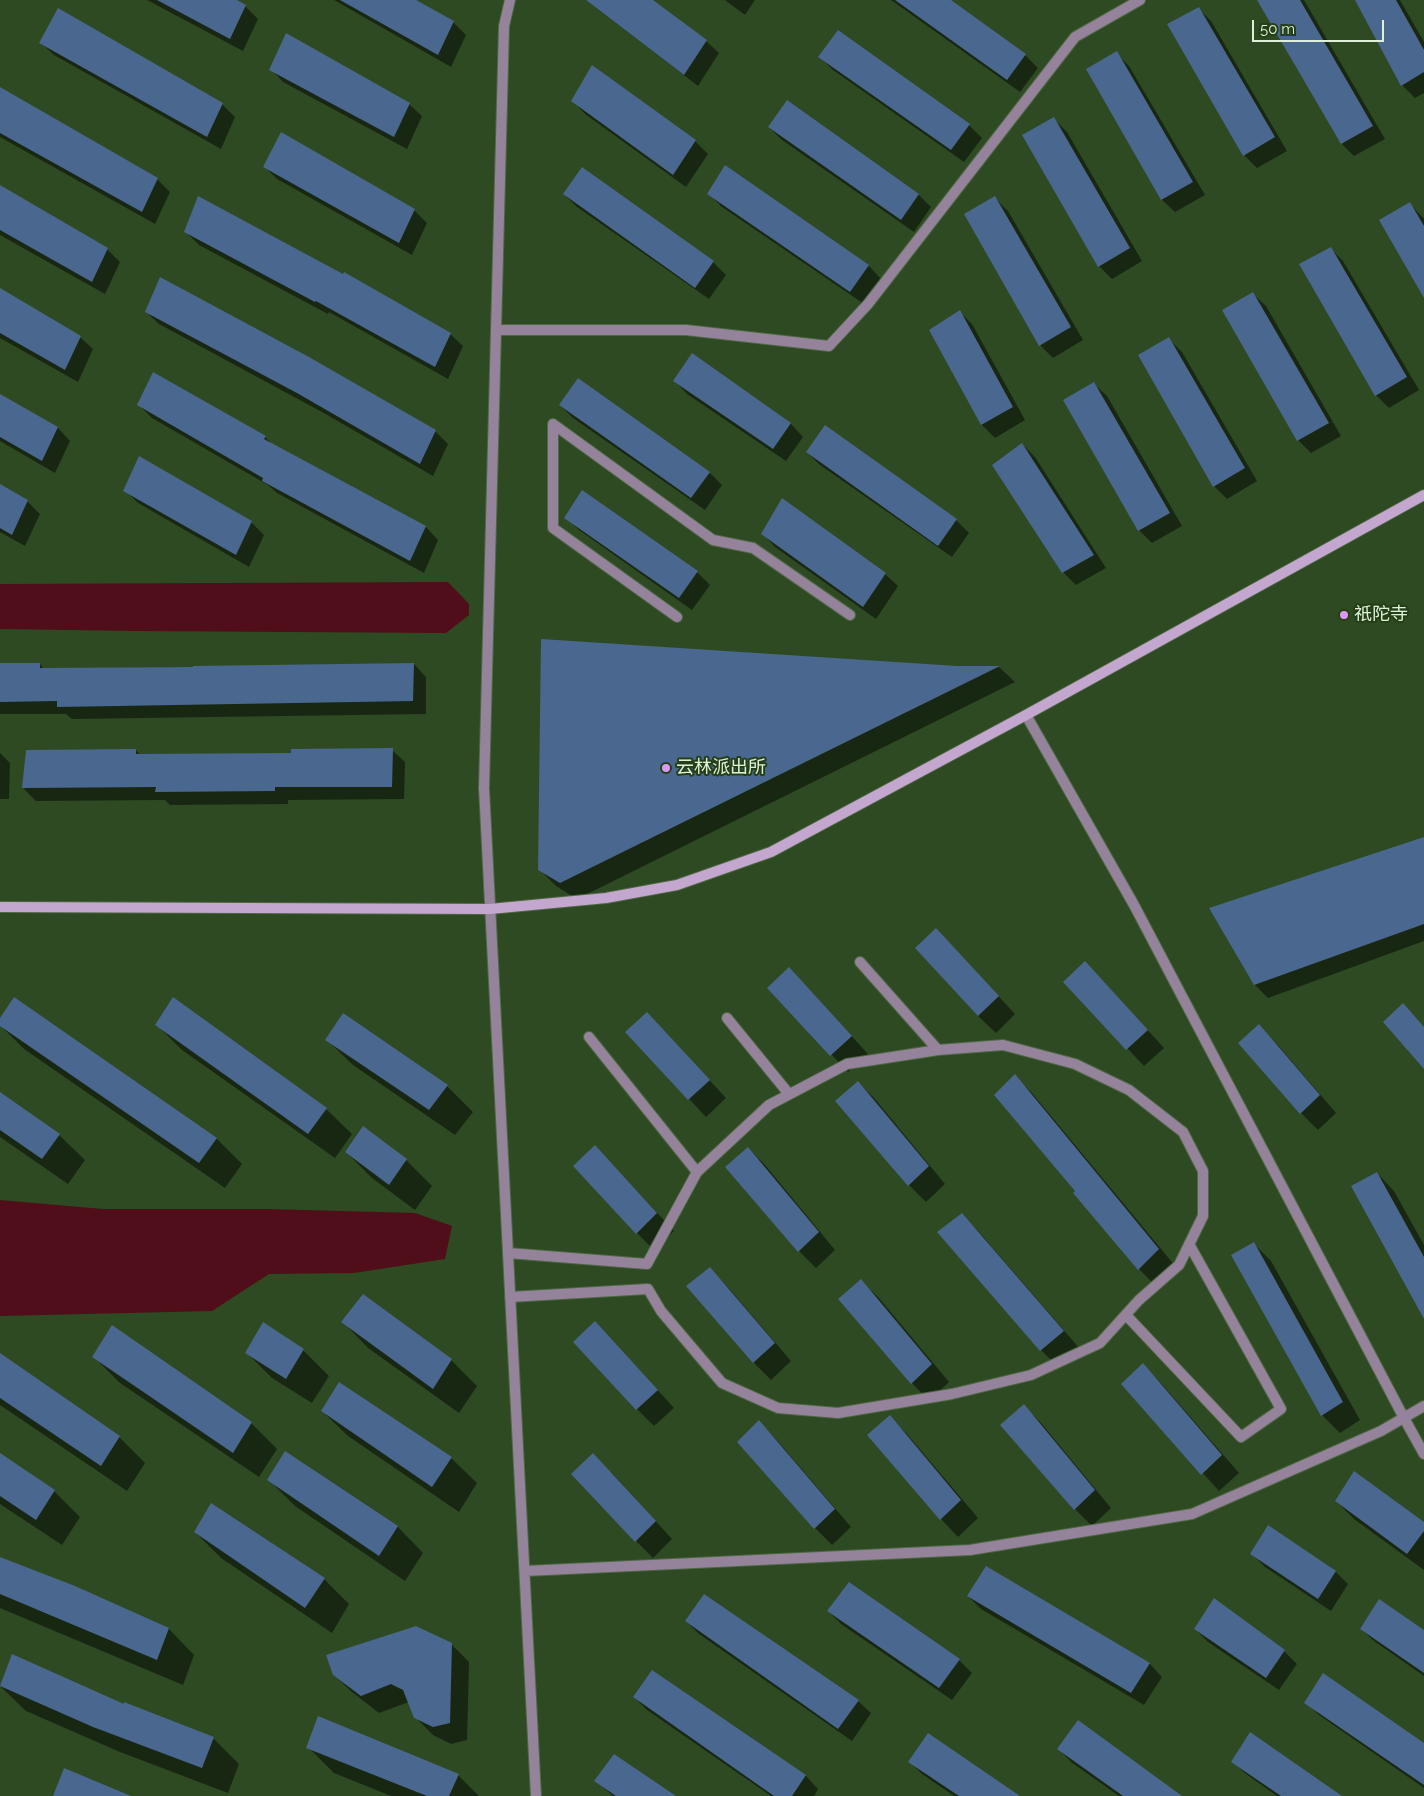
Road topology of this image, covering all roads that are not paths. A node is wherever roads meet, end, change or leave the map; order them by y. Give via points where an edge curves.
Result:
1 (510, 0) edge
2 (1140, 0) edge
3 (496, 330) junction
4 (1424, 494) edge
5 (850, 615) dead end
6 (677, 617) dead end
7 (1026, 715) junction
8 (0, 907) edge
9 (490, 909) junction
10 (860, 962) dead end
11 (727, 1018) dead end
12 (590, 1037) dead end
13 (938, 1050) junction
14 (789, 1094) junction
15 (697, 1172) junction
16 (1189, 1244) junction
17 (508, 1253) junction
18 (510, 1297) junction
19 (1126, 1315) junction
20 (1424, 1406) edge
21 (1404, 1418) junction
22 (1424, 1454) edge
23 (525, 1571) junction
24 (536, 1796) edge

1 - 3 street via 504,26
2 - 3 street via 1075,36 868,304 828,346 686,330
3 - 9 street via 484,788
4 - 7 street
5 - 6 street via 753,548 713,540 553,424 553,528
7 - 9 street via 761,855 668,886 606,898
7 - 21 street via 1134,905
8 - 9 street
9 - 17 street
10 - 13 street
11 - 14 street
12 - 15 street
13 - 14 street via 847,1064
13 - 16 street via 1003,1045 1075,1064 1129,1090 1183,1132 1203,1171 1203,1216
14 - 15 street via 770,1105
15 - 17 street via 647,1264
16 - 19 street via 1179,1265
16 - 19 street via 1281,1409 1241,1436
17 - 18 street
18 - 19 street via 648,1289 661,1311 722,1383 778,1408 838,1413 952,1394 1031,1375 1100,1343
18 - 23 street
20 - 21 street
21 - 22 street
21 - 23 street via 1192,1514 970,1550
23 - 24 street

